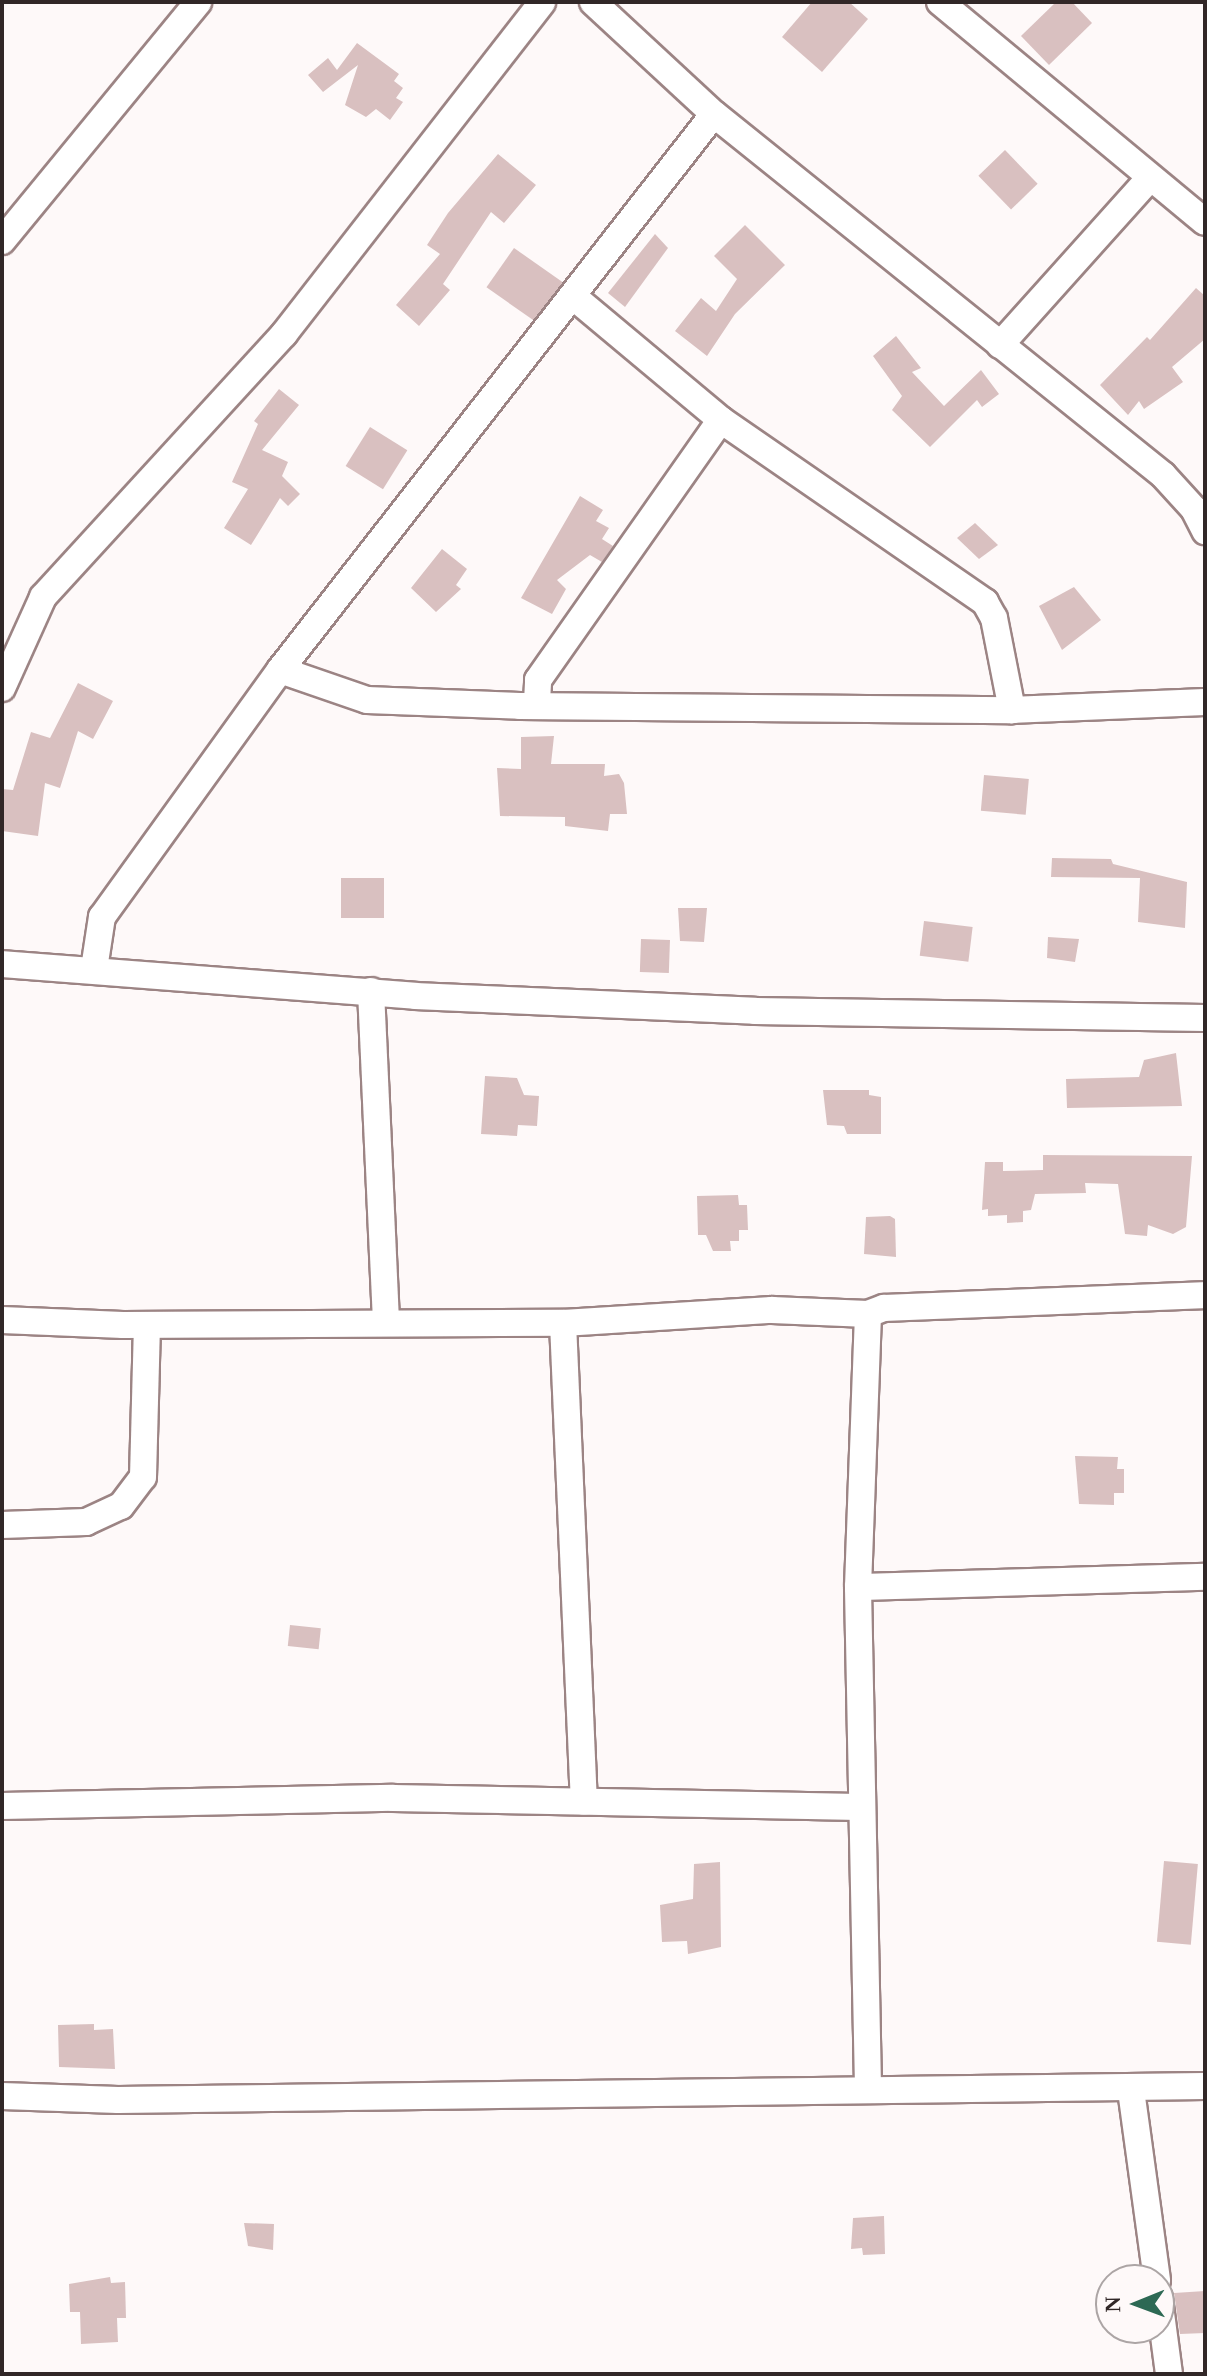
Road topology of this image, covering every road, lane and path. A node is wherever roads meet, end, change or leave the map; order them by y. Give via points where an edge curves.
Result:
1 (198, 2) edge
2 (542, 2) edge
3 (593, 2) edge
4 (940, 2) edge
5 (714, 114) junction
6 (1149, 179) junction
7 (1205, 222) edge
8 (2, 241) edge
9 (574, 297) junction
10 (1000, 345) junction
11 (721, 420) junction
12 (1205, 531) edge
13 (280, 670) junction
14 (2, 688) edge
15 (537, 702) junction
16 (1205, 702) edge
17 (1012, 710) junction
18 (2, 964) edge
19 (94, 969) junction
20 (371, 991) junction
21 (1205, 1018) edge
22 (1205, 1295) edge
23 (868, 1314) junction
24 (2, 1320) edge
25 (386, 1320) junction
26 (563, 1323) junction
27 (147, 1325) junction
28 (2, 1525) edge
29 (1205, 1577) edge
30 (858, 1587) junction
31 (584, 1802) junction
32 (2, 1806) edge
33 (859, 1807) junction
34 (1205, 2086) edge
35 (868, 2087) junction
36 (1131, 2090) junction
37 (2, 2096) edge
38 (1155, 2264) edge
39 (1165, 2344) edge
40 (1169, 2374) edge

1 - 8 street
2 - 14 street via 284,334 43,597
3 - 5 street
4 - 6 street
5 - 9 street
5 - 10 street
6 - 7 street
6 - 10 street
9 - 11 street
9 - 13 street
10 - 12 street via 1163,475 1194,509
11 - 15 street via 538,680
11 - 17 street via 985,602 994,618
13 - 15 street via 367,700 520,706
13 - 19 street via 102,917
15 - 17 street
16 - 17 street
18 - 19 street
19 - 20 street
20 - 21 street via 755,1011
20 - 25 street
22 - 23 street via 884,1308
23 - 26 street via 772,1310
23 - 30 street
24 - 27 street
25 - 26 street
25 - 27 street
26 - 31 street
27 - 28 street via 143,1477 121,1506 86,1522
29 - 30 street
30 - 33 street
31 - 32 street via 393,1798
31 - 33 street
33 - 35 street
34 - 36 street
35 - 36 street
35 - 37 street via 118,2100
36 - 38 street
39 - 40 street

